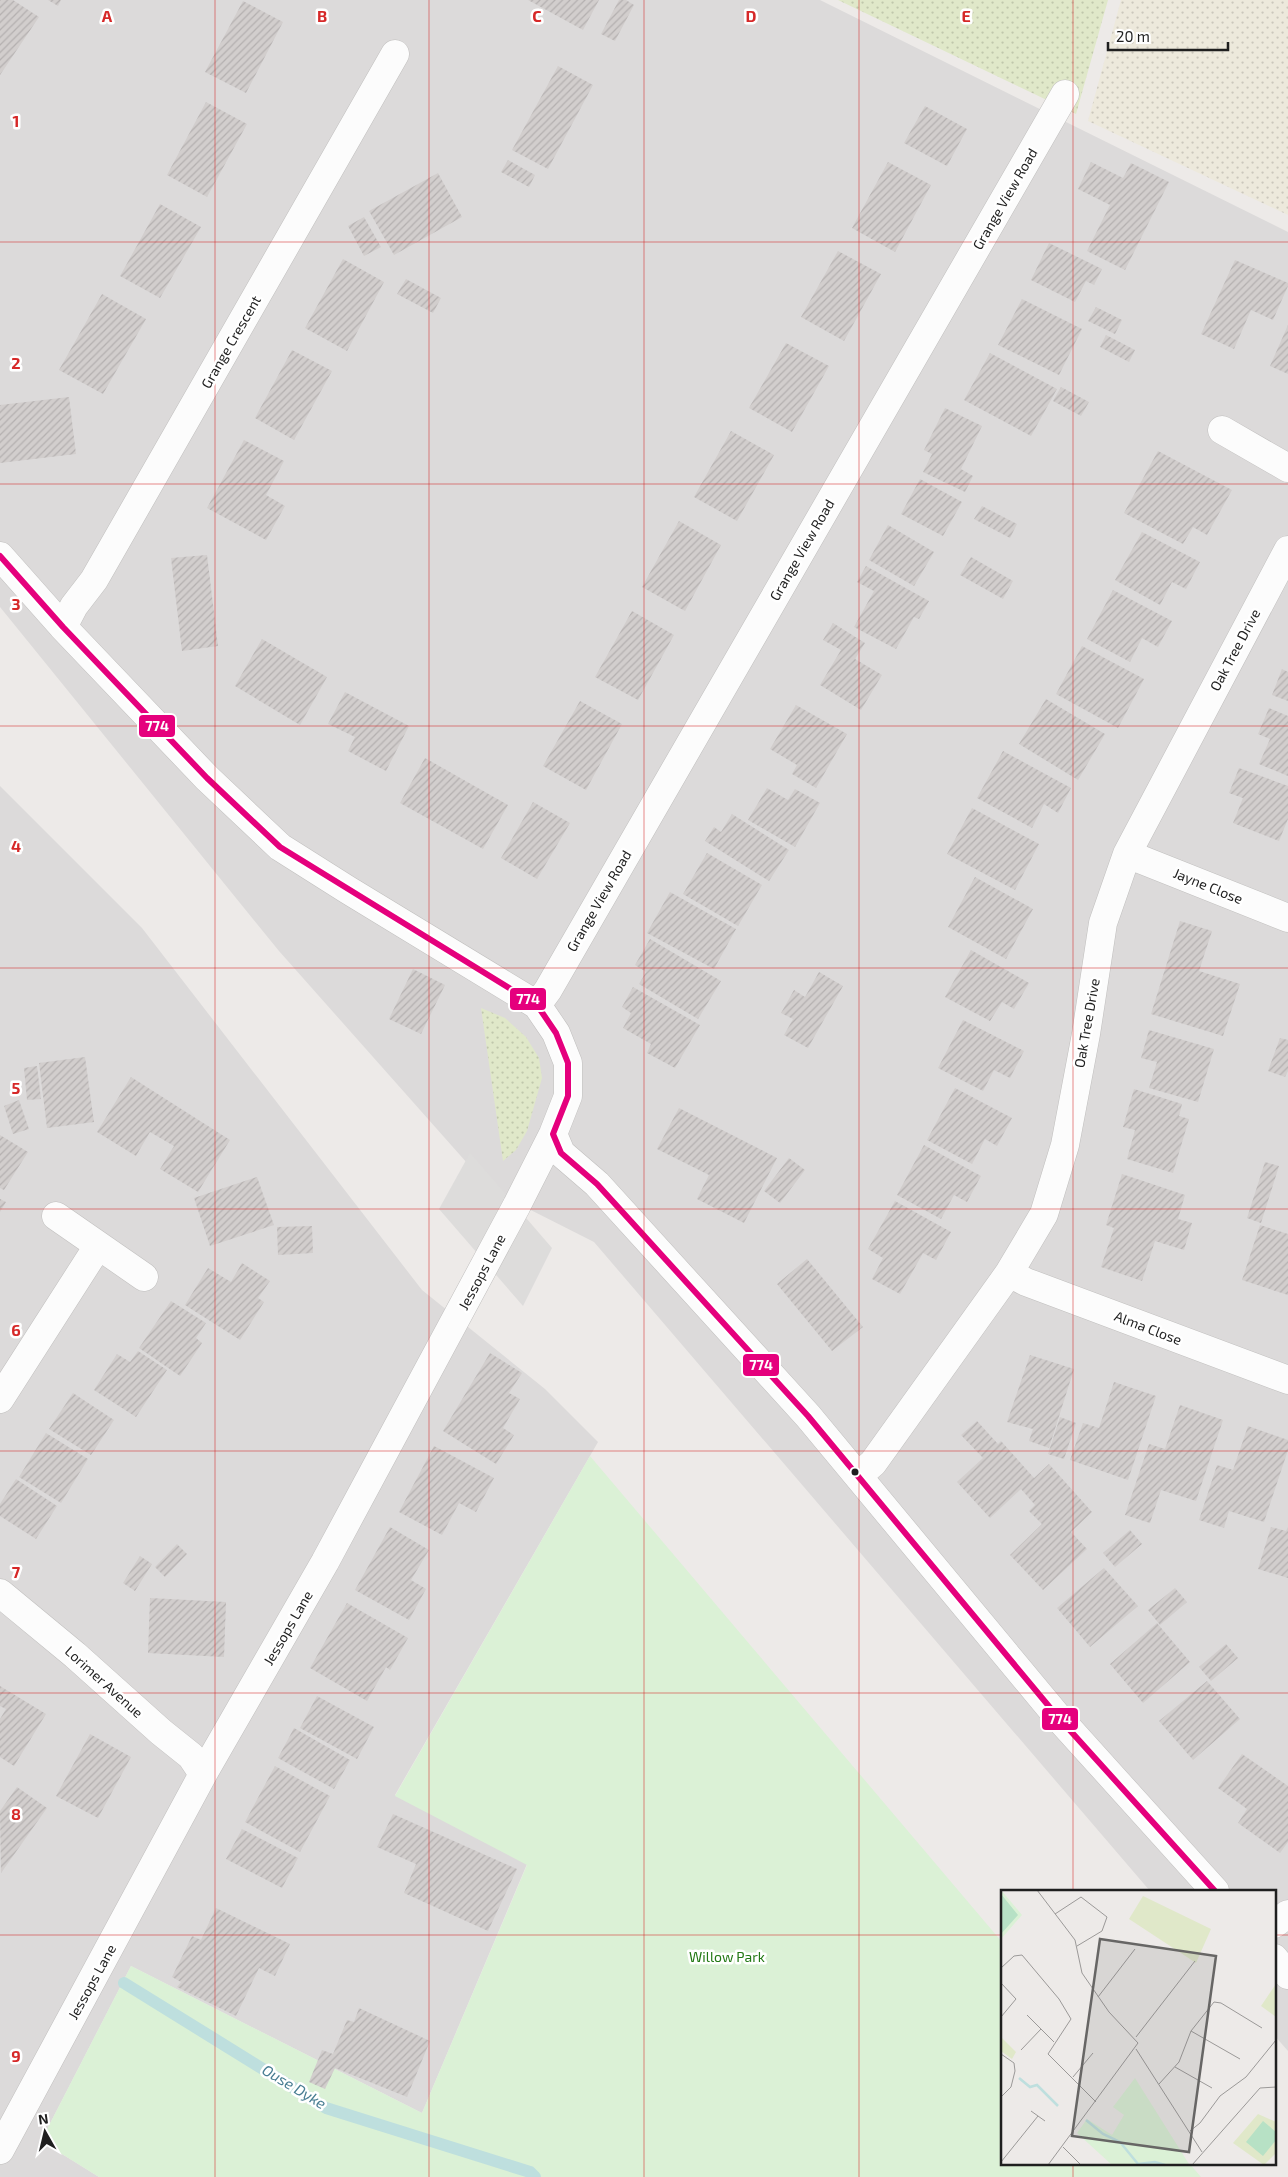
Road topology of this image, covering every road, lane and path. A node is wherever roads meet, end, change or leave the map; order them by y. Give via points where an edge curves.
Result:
1 (395, 54) dead end
2 (1065, 94) dead end
3 (1222, 430) dead end
4 (1288, 468) edge
5 (1288, 550) edge
6 (0, 556) edge
7 (62, 627) junction
8 (1127, 854) junction
9 (1288, 918) edge
10 (536, 1004) junction
11 (553, 1134) junction
12 (56, 1216) dead end
13 (98, 1246) junction
14 (1009, 1273) junction
15 (144, 1277) dead end
16 (1288, 1380) edge
17 (0, 1399) edge
18 (859, 1475) junction
19 (0, 1593) edge
20 (203, 1774) junction
21 (1213, 1890) edge
22 (1288, 1914) edge
23 (1276, 1923) edge
24 (1276, 1960) edge
25 (1288, 1975) edge
26 (0, 2150) edge

1 - 7 street, Grange Crescent via 94,580
2 - 10 street, Grange View Road via 548,990
3 - 4 street
5 - 8 street, Oak Tree Drive
6 - 7 street, Jessops Lane
7 - 10 street, Jessops Lane via 207,778 280,847
8 - 9 street, Jayne Close
8 - 14 street, Oak Tree Drive via 1104,924 1066,1145 1044,1214
10 - 11 street, Jessops Lane via 556,1033 568,1063 568,1096
11 - 18 street via 562,1153 604,1191
11 - 20 street, Jessops Lane via 325,1562
12 - 13 street
13 - 15 street
13 - 17 street
14 - 16 street, Alma Close
14 - 18 street, Oak Tree Drive via 873,1463
18 - 21 street via 1057,1716
19 - 20 street, Lorimer Avenue via 191,1756
20 - 26 street, Jessops Lane
22 - 23 street
24 - 25 street

